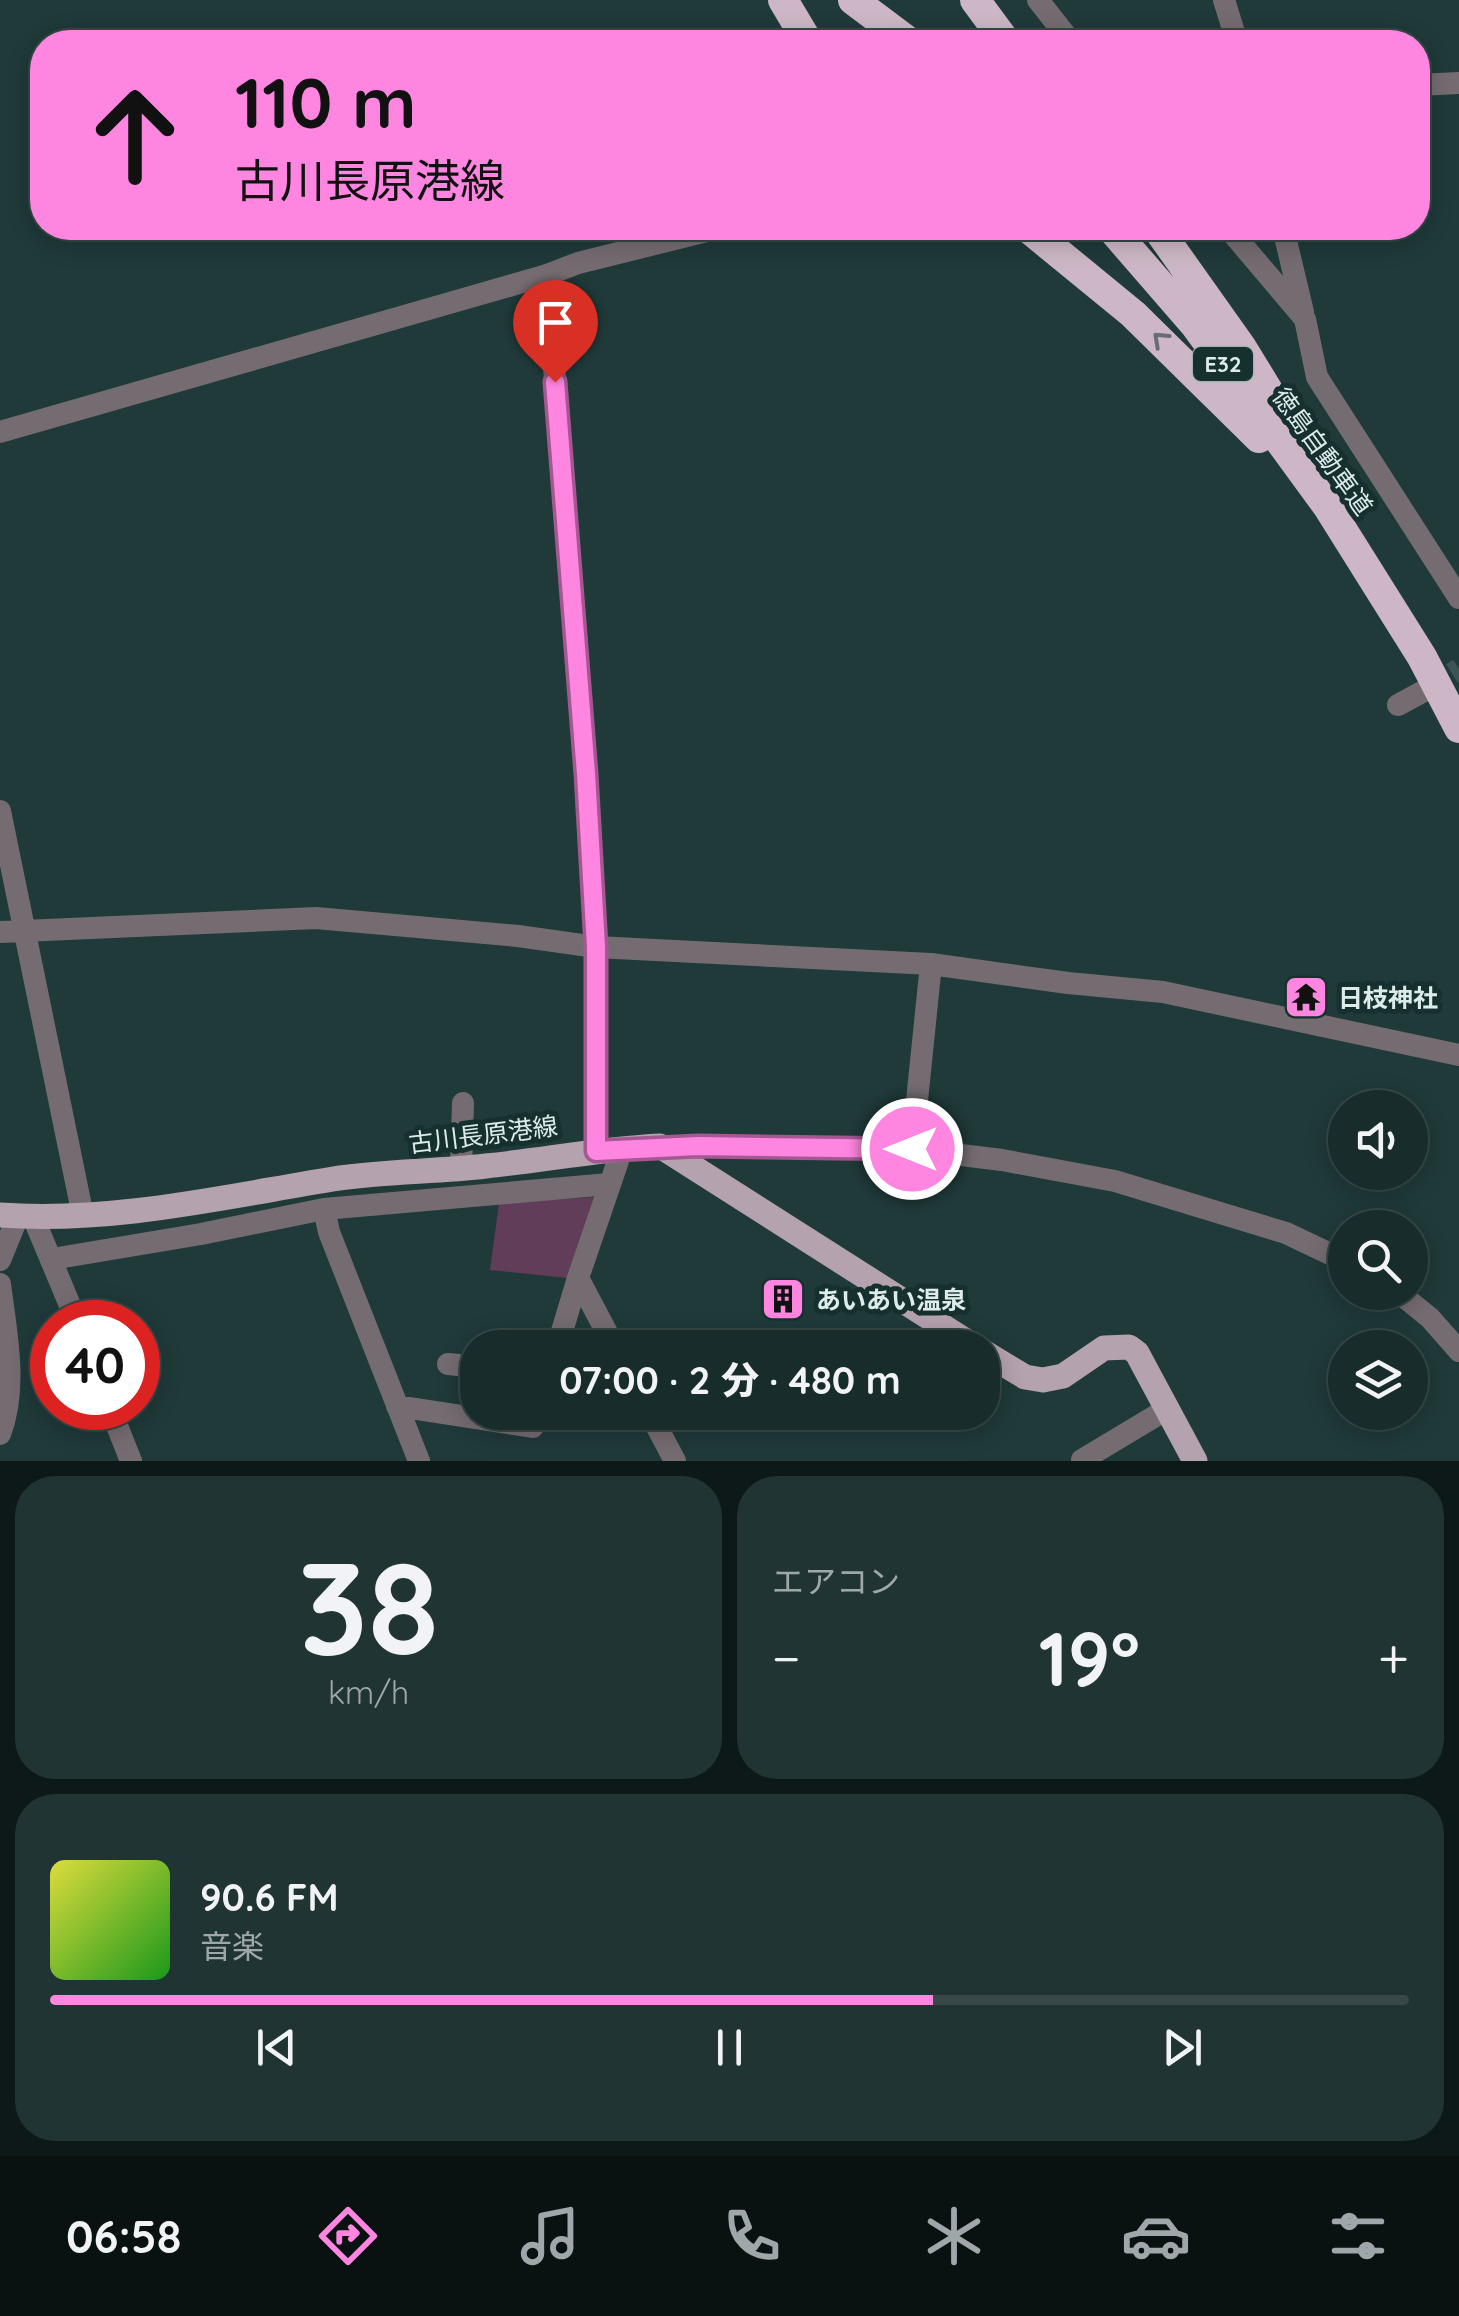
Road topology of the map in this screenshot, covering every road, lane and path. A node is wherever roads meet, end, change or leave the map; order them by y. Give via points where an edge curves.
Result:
1 (783, 0) edge
2 (853, 0) edge
3 (877, 0) edge
4 (975, 0) edge
5 (1038, 0) edge
6 (1224, 0) edge
7 (801, 30) edge
8 (893, 30) edge
9 (912, 30) edge
10 (997, 30) edge
11 (1062, 30) edge
12 (1233, 30) edge
13 (1459, 83) edge
14 (1430, 84) edge
15 (671, 240) edge
16 (1042, 240) edge
17 (1121, 240) edge
18 (1166, 240) edge
19 (1238, 240) edge
20 (1286, 240) edge
21 (547, 276) junction
22 (1305, 319) junction
23 (0, 432) edge
24 (1328, 507) junction
25 (1370, 570) junction
26 (1459, 598) edge
27 (1422, 692) tunnel mouth
28 (1398, 705) dead end
29 (1459, 728) edge
30 (0, 811) edge
31 (11, 931) edge
32 (596, 947) junction
33 (932, 964) junction
34 (1459, 1055) edge
35 (462, 1103) dead end
36 (660, 1146) junction
37 (912, 1149) junction
38 (607, 1150) junction
39 (461, 1169) junction
40 (609, 1184) junction
41 (324, 1209) junction
42 (17, 1216) edge
43 (82, 1216) junction
44 (1328, 1253) edge
45 (52, 1259) junction
46 (0, 1260) edge
47 (578, 1278) junction
48 (0, 1284) edge
49 (68, 1300) edge
50 (1420, 1310) edge
51 (562, 1330) edge
52 (605, 1330) edge
53 (950, 1330) edge
54 (1459, 1351) edge
55 (1000, 1361) edge
56 (448, 1364) dead end
57 (460, 1365) edge
58 (398, 1406) junction
59 (1167, 1410) junction
60 (460, 1416) edge
61 (119, 1430) edge
62 (659, 1430) edge
63 (0, 1434) edge
64 (1082, 1460) edge
65 (131, 1461) edge
66 (418, 1461) edge
67 (675, 1461) edge
68 (1194, 1461) edge

1 - 7 highway
2 - 8 highway
3 - 9 highway
4 - 10 highway
5 - 11 street
6 - 12 street
13 - 14 street
15 - 21 street
24 -> 16 highway via 1146,326
17 - 24 highway, 徳島自動車道 / E32 via 1195,325
18 - 25 highway via 1242,348
19 - 22 street
20 - 22 street
21 - 23 street
21 - 32 street
22 - 26 street via 1317,377
24 - 25 highway, 徳島自動車道 / E32
25 - 29 highway, 徳島自動車道 / E32
27 - 28 street
30 - 31 street
31 - 32 street via 316,918
31 - 43 street via 52,1060
32 - 33 street
32 - 38 street
33 - 34 street via 1163,992
33 - 37 street
35 - 39 street
36 - 37 street
36 - 38 main road, 古川長原港線
36 - 53 main road
37 - 44 street via 1115,1181
38 - 39 main road, 古川長原港線
38 - 40 street via 618,1161
39 - 43 main road, 古川長原港線 via 339,1178
40 - 41 street
40 - 47 street
41 - 45 street
41 - 58 street
42 - 43 main road, 古川長原港線
42 - 45 street
42 - 46 street
45 - 49 street
47 - 51 street
47 - 52 street
48 - 63 street via 8,1405
50 - 54 street
55 - 59 main road via 1043,1380 1062,1376 1104,1348 1129,1347
56 - 57 street
58 - 60 street
58 - 66 street
59 - 64 street
59 - 68 main road
61 - 65 street
62 - 67 street

